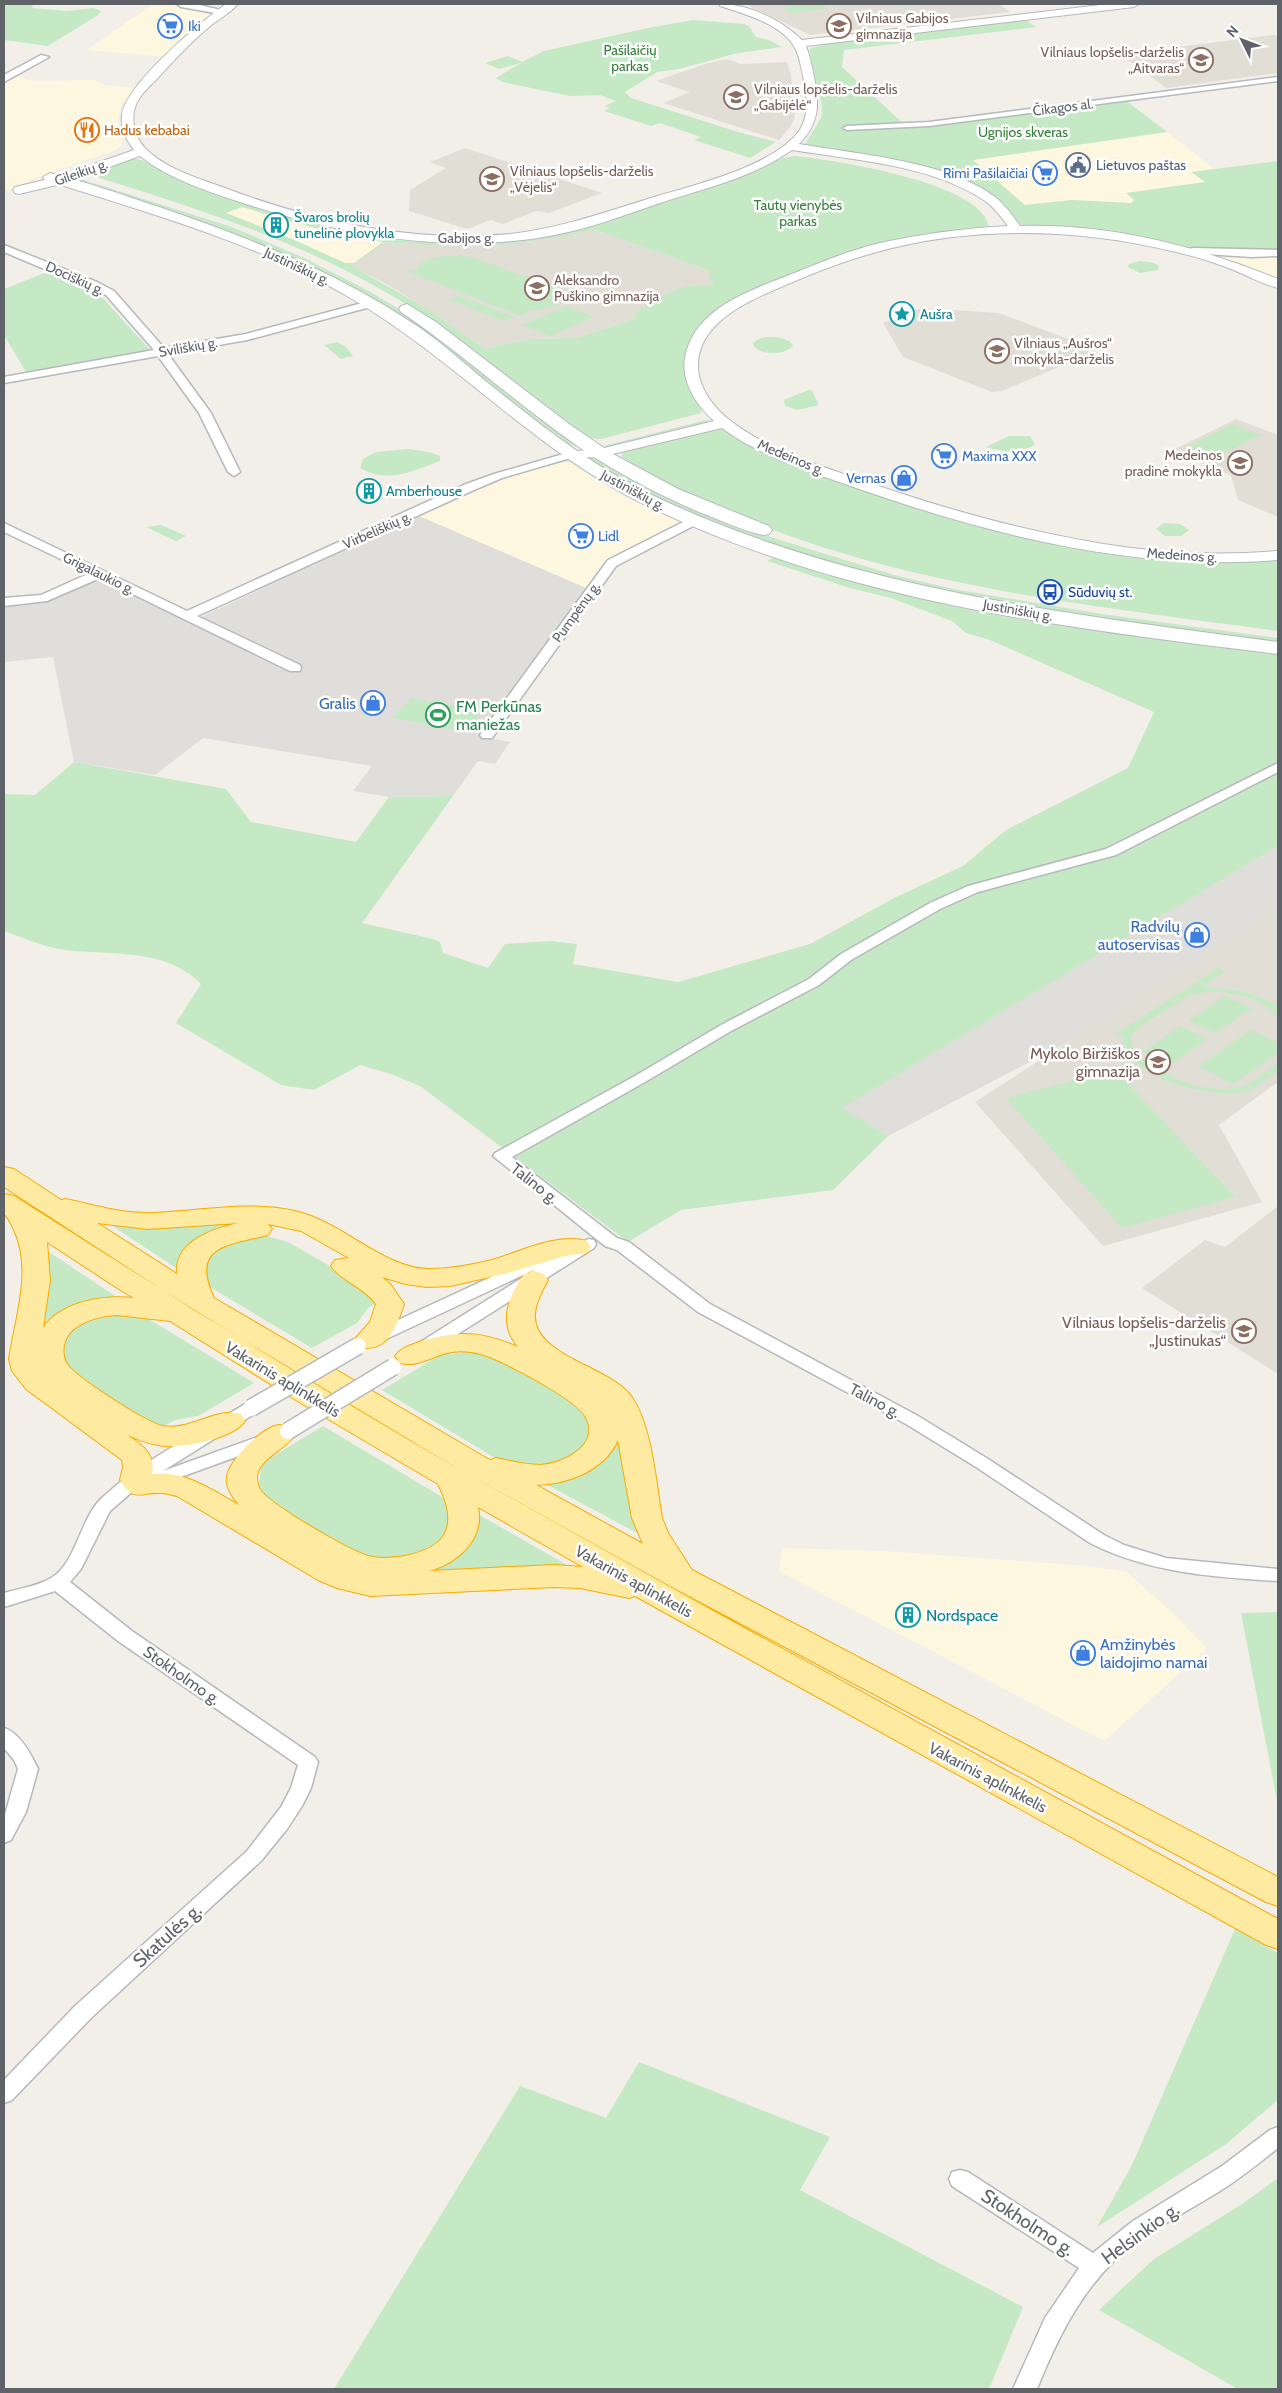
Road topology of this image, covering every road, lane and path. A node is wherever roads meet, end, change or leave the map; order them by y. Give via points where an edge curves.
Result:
1 (181, 4) edge
2 (233, 4) edge
3 (724, 4) edge
4 (1134, 4) edge
5 (221, 12) junction
6 (798, 44) junction
7 (44, 57) dead end
8 (4, 78) edge
9 (1278, 79) edge
10 (847, 128) dead end
11 (139, 148) junction
12 (785, 149) junction
13 (65, 175) junction
14 (4, 196) edge
15 (1002, 230) junction
16 (1017, 230) junction
17 (4, 248) edge
18 (1194, 251) junction
19 (1278, 252) edge
20 (1278, 284) edge
21 (370, 304) junction
22 (161, 352) junction
23 (4, 380) edge
24 (720, 419) junction
25 (594, 449) junction
26 (570, 455) junction
27 (234, 472) dead end
28 (693, 521) junction
29 (7, 529) edge
30 (1278, 556) edge
31 (99, 574) junction
32 (4, 602) edge
33 (188, 616) junction
34 (1278, 634) edge
35 (1278, 648) edge
36 (295, 668) dead end
37 (487, 735) dead end
38 (1278, 767) edge
39 (4, 1175) edge
40 (21, 1205) edge
41 (611, 1242) junction
42 (582, 1246) junction
43 (534, 1280) junction
44 (191, 1310) junction
45 (363, 1343) junction
46 (402, 1362) junction
47 (241, 1415) junction
48 (284, 1433) junction
49 (460, 1470) junction
50 (132, 1486) junction
51 (1278, 1575) edge
52 (58, 1584) junction
53 (670, 1586) junction
54 (4, 1600) edge
55 (4, 1735) edge
56 (308, 1762) joint
57 (4, 1835) edge
58 (1278, 1893) edge
59 (1278, 1935) edge
60 (4, 2094) edge
61 (1278, 2136) edge
62 (960, 2179) dead end
63 (1094, 2266) junction
64 (1024, 2389) edge

1 - 5 street
2 - 5 street
3 - 6 street via 758,16
4 - 6 street
5 - 11 street via 133,98 127,108 125,123
6 - 12 street, Gabijos g. via 804,56 813,108 804,132
7 - 8 street
9 - 10 street, Čikagos al. via 929,124
11 - 12 street, Gabijos g. via 182,176 207,186 332,224 381,234 454,239 530,235 590,223 760,164
11 - 13 street, Gileikių g.
12 - 15 street via 943,185 982,207
12 - 16 street via 907,168 951,180 988,198 1006,214
13 - 14 street, Gileikių g.
13 - 21 main road, Justiniškių g. via 237,239 330,281
13 - 25 main road, Justiniškių g. via 243,229 365,284 437,328
15 - 16 street, Medeinos g.
15 - 24 street, Medeinos g. via 937,236 877,248 760,291 728,308 697,340 691,363 699,392
16 - 18 street, Medeinos g. via 1093,234
17 - 22 street, Dociškių g. via 110,293
18 - 19 street
18 - 20 street, Medeinos g.
21 - 22 street, Sviliškių g. via 246,337
21 - 26 main road, Justiniškių g. via 413,331
22 - 23 street, Sviliškių g.
22 - 27 street, Dociškių g. via 211,422
24 - 25 street
24 - 30 street, Medeinos g. via 774,451 853,482 1030,534 1169,556
25 - 26 street
25 - 34 main road, Justiniškių g. via 678,495 750,526 877,566 1005,595
26 - 28 main road, Justiniškių g. via 609,479
26 - 33 street, Virbeliškių g. via 498,476
28 - 35 main road, Justiniškių g. via 790,556 890,586 1080,621
28 - 37 street, Pumpėnų g. via 612,563
29 - 31 street, Grigalaukio g.
31 - 32 street via 43,598
31 - 33 street, Grigalaukio g.
33 - 36 street, Grigalaukio g.
38 - 41 street, Talino g. via 1111,852 973,888 935,906 846,957 814,982 726,1028 501,1156
39 - 40 highway, Vakarinis aplinkkelis
40 - 42 highway via 123,1220 285,1217 305,1222 387,1269 405,1276 432,1280 564,1247
40 - 44 highway, Vakarinis aplinkkelis
40 - 50 highway via 36,1255 24,1359 27,1371 36,1382 136,1456 138,1467
41 - 42 street
41 - 51 street, Talino g. via 622,1246 704,1308 912,1420 1117,1549 1166,1564
42 - 43 street
42 - 45 street via 544,1259
43 - 46 street
43 - 53 highway via 520,1304 521,1329 526,1340 539,1351 600,1385 623,1406 629,1418 647,1518
44 - 45 highway via 191,1267 194,1256 204,1246 248,1229 279,1231 366,1278 384,1292 390,1304 388,1318
44 - 47 highway via 117,1306 77,1314 53,1334 47,1351 50,1363 58,1373 126,1421 153,1434 187,1435
44 - 49 highway, Vakarinis aplinkkelis via 346,1417
45 - 47 street, bridge
46 - 48 street, bridge
46 - 49 highway via 445,1344 466,1342 486,1345 586,1398 600,1410 606,1424 604,1439 593,1456 573,1468 547,1475
47 - 50 street
48 - 49 highway via 259,1451 242,1471 244,1491 260,1508 364,1566 385,1569 410,1567 432,1559 451,1546 461,1533 464,1518
48 - 50 street
49 - 53 highway, Vakarinis aplinkkelis
50 - 52 street via 102,1508 72,1569
50 - 53 highway via 161,1483 186,1488 329,1572 370,1585 554,1576
52 - 54 street
52 - 56 street, Stokholmo g. via 125,1636
53 - 58 highway, Vakarinis aplinkkelis via 788,1632
53 - 59 highway, Vakarinis aplinkkelis via 765,1656
55 - 57 street via 22,1756 28,1769 21,1798
56 - 60 street, Skatulės g. via 306,1779 292,1804 275,1832 254,1856 83,2012
61 - 63 street, Helsinkio g. via 1230,2172 1138,2230
62 - 63 street, Stokholmo g.
63 - 64 street, Helsinkio g. via 1057,2317

